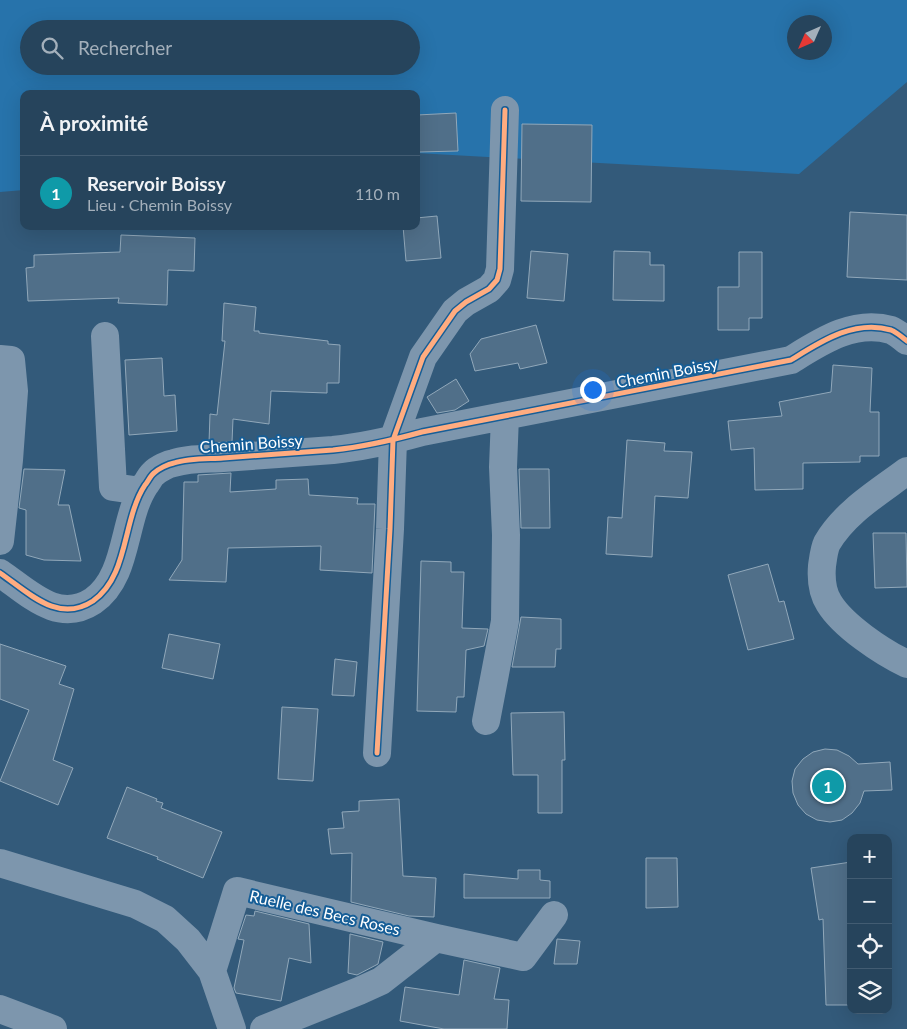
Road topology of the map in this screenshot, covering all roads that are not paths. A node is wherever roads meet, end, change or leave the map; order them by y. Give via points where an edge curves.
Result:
1 (505, 110) dead end
2 (105, 336) dead end
3 (907, 340) edge
4 (0, 359) edge
5 (505, 416) junction
6 (393, 440) junction
7 (907, 472) edge
8 (141, 491) junction
9 (0, 542) edge
10 (0, 573) edge
11 (907, 664) edge
12 (486, 721) dead end
13 (377, 753) dead end
14 (0, 862) edge
15 (554, 915) dead end
16 (436, 938) junction
17 (212, 971) junction
18 (0, 1009) edge
19 (53, 1029) edge
20 (232, 1029) edge
21 (264, 1029) edge

1 - 6 street via 497,280 455,311 423,357
2 - 8 street via 113,487
3 - 5 street, Chemin Boissy via 892,330 865,327 842,332 790,360
4 - 9 street via 11,360 14,391
5 - 6 street, Chemin Boissy
5 - 12 street via 504,621
6 - 8 street, Chemin Boissy via 334,450 174,463 154,473
6 - 13 street
7 - 11 street via 859,506 842,524 827,544 822,575 828,603 841,617 887,655
8 - 10 street, Chemin Boissy via 131,514 119,565 99,596 82,608 64,610 45,604
14 - 17 street via 135,904 165,919 188,940
15 - 16 street, Ruelle des Becs Roses via 523,957
16 - 17 street, Ruelle des Becs Roses via 238,891
16 - 21 street, Ruelle des Becs Roses via 381,981
17 - 20 street
18 - 19 street

